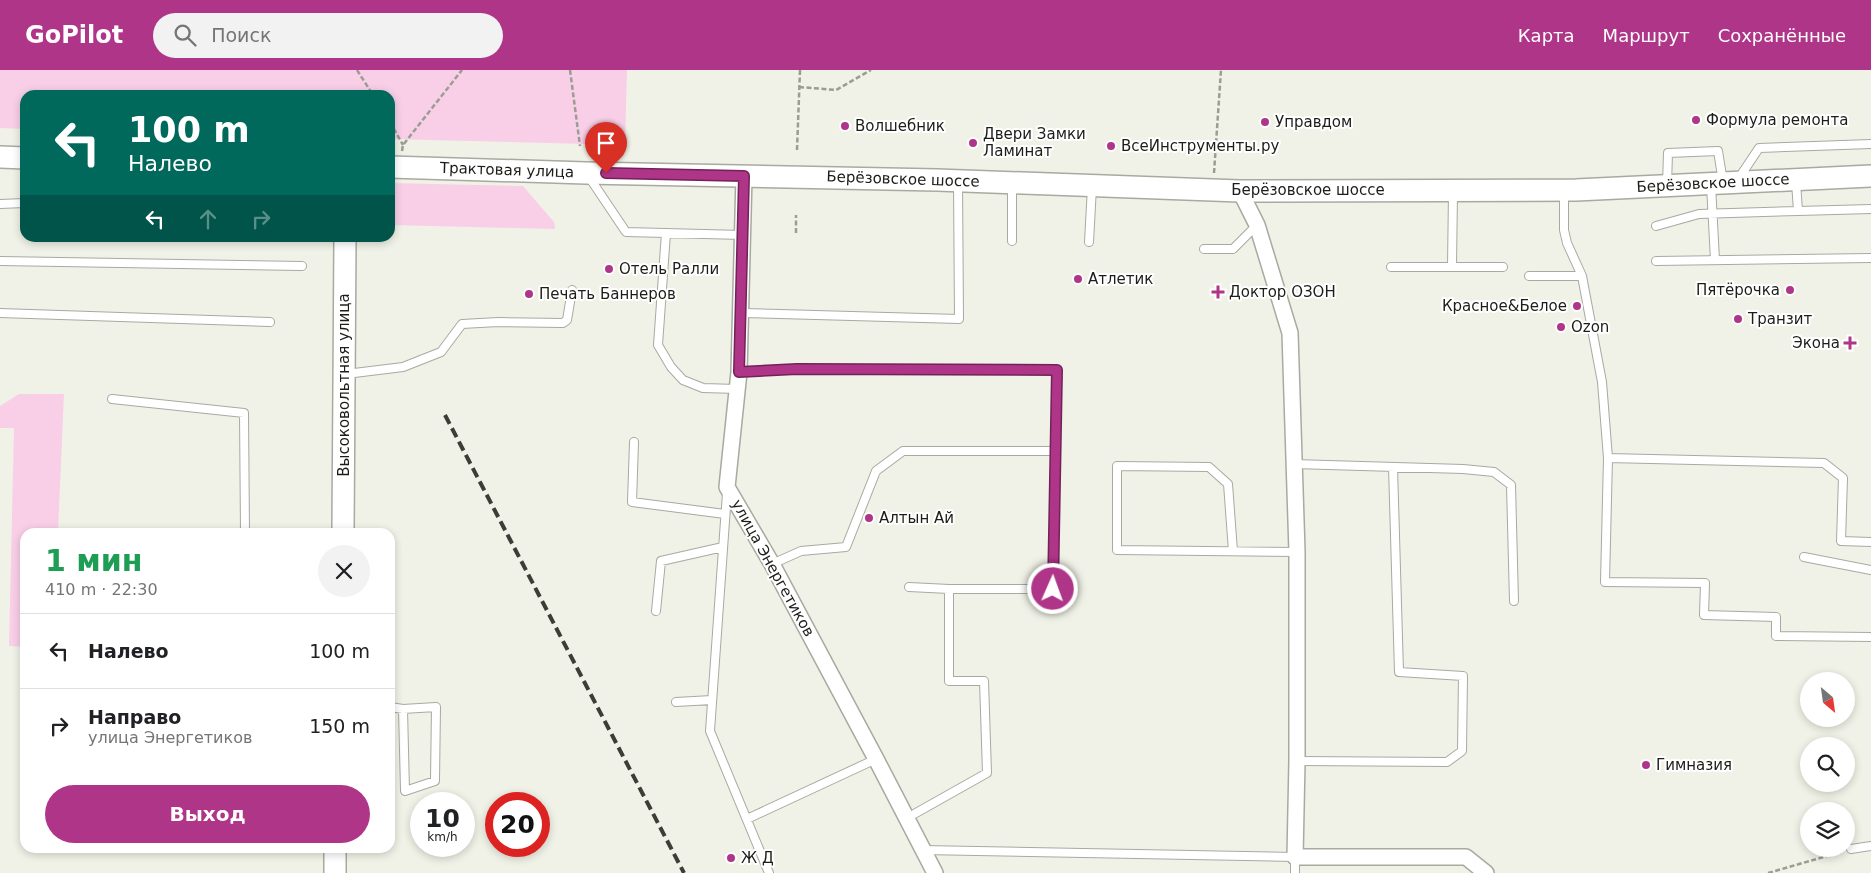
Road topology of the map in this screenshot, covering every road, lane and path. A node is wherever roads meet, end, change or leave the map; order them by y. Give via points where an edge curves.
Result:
1 (357, 70) edge
2 (462, 70) edge
3 (570, 70) edge
4 (800, 70) edge
5 (871, 70) edge
6 (1222, 70) edge
7 (799, 87) junction
8 (370, 90) edge
9 (395, 130) edge
10 (1871, 144) edge
11 (404, 145) junction
12 (580, 146) dead end
13 (797, 150) dead end
14 (0, 157) edge
15 (20, 158) edge
16 (395, 167) edge
17 (586, 173) junction
18 (744, 176) junction
19 (1871, 176) edge
20 (1796, 179) junction
21 (958, 180) junction
22 (1012, 182) junction
23 (1724, 182) junction
24 (1871, 183) edge
25 (1667, 185) junction
26 (1092, 186) junction
27 (1213, 190) junction
28 (1453, 190) junction
29 (1564, 190) junction
30 (1240, 191) junction
31 (20, 203) edge
32 (0, 204) edge
33 (1871, 209) edge
34 (1798, 211) junction
35 (796, 215) dead end
36 (1257, 225) junction
37 (1656, 226) dead end
38 (666, 233) junction
39 (796, 233) dead end
40 (743, 235) junction
41 (1012, 240) dead end
42 (345, 242) edge
43 (1088, 242) dead end
44 (1204, 249) dead end
45 (1871, 258) edge
46 (1715, 260) junction
47 (0, 261) edge
48 (1656, 261) dead end
49 (302, 266) dead end
50 (1391, 267) dead end
51 (1452, 267) junction
52 (1503, 267) dead end
53 (1529, 276) dead end
54 (1582, 276) junction
55 (572, 290) dead end
56 (0, 313) edge
57 (742, 313) junction
58 (270, 322) dead end
59 (739, 372) junction
60 (344, 374) junction
61 (737, 389) junction
62 (112, 399) dead end
63 (634, 442) dead end
64 (1055, 451) junction
65 (1608, 458) junction
66 (1294, 464) junction
67 (1393, 467) junction
68 (728, 487) junction
69 (725, 514) junction
70 (245, 528) edge
71 (343, 528) edge
72 (1871, 542) edge
73 (723, 547) junction
74 (1233, 551) junction
75 (1297, 552) junction
76 (1804, 557) dead end
77 (772, 564) junction
78 (1871, 570) edge
79 (909, 588) dead end
80 (949, 589) junction
81 (1514, 601) dead end
82 (656, 610) dead end
83 (1871, 638) edge
84 (712, 700) junction
85 (676, 702) dead end
86 (395, 708) edge
87 (403, 709) junction
88 (876, 759) junction
89 (1297, 760) junction
90 (907, 818) junction
91 (747, 819) junction
92 (1871, 846) edge
93 (1855, 849) edge
94 (922, 850) junction
95 (335, 853) edge
96 (1295, 857) junction
97 (1826, 857) edge
98 (335, 873) edge
99 (769, 873) edge
100 (935, 873) edge
101 (1295, 873) edge
102 (1486, 873) edge
103 (1768, 873) edge

1 - 8 path
2 - 11 path
3 - 12 path
4 - 7 path
5 - 7 path via 836,90
6 - 27 path
7 - 13 path
9 - 11 path
10 - 23 lane via 1759,148
11 - 16 path
14 - 15 main road
16 - 17 main road, Трактовая улица
17 - 18 main road, Трактовая улица
17 - 38 lane via 626,232
18 - 21 main road, Берёзовское шоссе
18 - 40 street, улица Энергетиков
19 - 20 main road, Берёзовское шоссе
19 - 24 lane
20 - 23 main road, Берёзовское шоссе
20 - 34 lane
21 - 22 main road, Берёзовское шоссе
21 - 57 lane via 959,319
22 - 26 main road, Берёзовское шоссе
22 - 41 lane
23 - 25 main road, Берёзовское шоссе
23 - 25 lane via 1718,151 1668,153
23 - 46 lane
25 - 29 main road, Берёзовское шоссе
26 - 27 main road, Берёзовское шоссе
26 - 43 lane
27 - 30 main road, Берёзовское шоссе
28 - 29 main road, Берёзовское шоссе
28 - 30 main road, Берёзовское шоссе
28 - 51 lane
29 - 54 lane via 1564,230
30 - 36 street
31 - 32 lane
33 - 34 lane
34 - 37 lane via 1699,214
35 - 39 path
36 - 44 lane via 1234,249
36 - 66 street via 1290,333
38 - 40 lane
38 - 61 lane via 658,345 683,380 703,388
40 - 57 street, улица Энергетиков
42 - 60 main road, Высоковольтная улица
45 - 46 lane
46 - 48 lane
47 - 49 lane
50 - 51 lane
51 - 52 lane
53 - 54 lane
54 - 65 lane via 1602,382
55 - 60 lane via 567,320 563,323 462,324 442,352 403,367
56 - 58 lane
57 - 59 street, улица Энергетиков
59 - 61 street, улица Энергетиков
59 - 64 lane via 797,369 1057,370
60 - 71 main road, Высоковольтная улица
61 - 68 street, улица Энергетиков
62 - 70 lane via 244,413
63 - 69 lane via 632,502
64 - 77 lane via 902,451 876,471 846,546 800,551
64 - 80 lane via 1053,589
65 - 72 lane via 1824,463 1843,478 1840,541
65 - 83 lane via 1605,582 1705,584 1704,616 1776,617 1776,636
66 - 67 lane
66 - 75 street
67 - 81 lane via 1494,472 1511,485
67 - 89 lane via 1398,672 1463,676 1462,750 1448,762
68 - 69 lane
68 - 77 street, улица Энергетиков
69 - 73 lane
73 - 82 lane via 661,561
73 - 84 lane
74 - 74 lane via 1228,484 1209,468 1117,466 1117,550
74 - 75 lane
75 - 89 street
76 - 78 lane
77 - 88 street, улица Энергетиков
79 - 80 lane
80 - 90 lane via 949,682 984,681 987,774
84 - 85 lane
84 - 91 lane via 710,731
86 - 87 lane
87 - 87 lane via 404,754 405,791 435,780 436,707
88 - 90 street, улица Энергетиков
88 - 91 lane
89 - 96 street
90 - 94 street, улица Энергетиков
91 - 99 lane
92 - 93 lane
94 - 96 lane
94 - 100 street, улица Энергетиков
95 - 98 main road
96 - 101 lane
96 - 102 street via 1466,857
97 - 103 path

